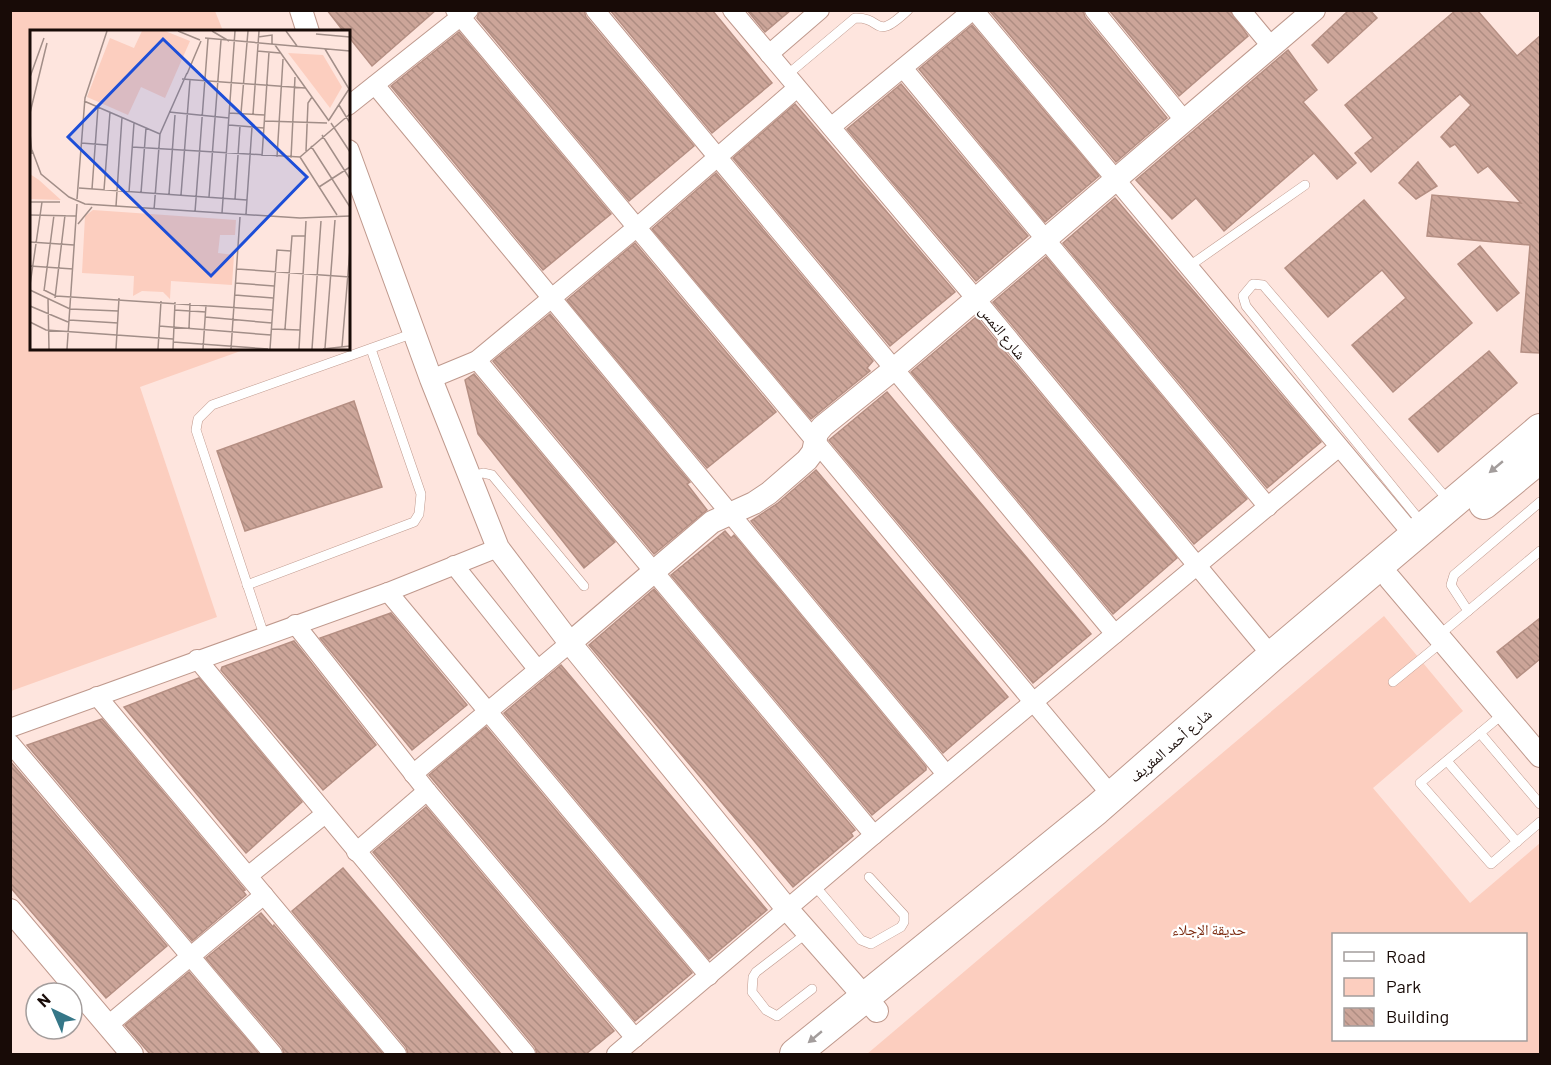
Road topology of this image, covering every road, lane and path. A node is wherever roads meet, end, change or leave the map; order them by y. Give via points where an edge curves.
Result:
1 (301, 10) edge
2 (595, 10) edge
3 (732, 10) edge
4 (820, 10) edge
5 (908, 10) edge
6 (973, 10) edge
7 (1094, 10) edge
8 (1241, 10) edge
9 (1314, 10) edge
10 (461, 13) edge
11 (307, 30) edge
12 (1271, 46) junction
13 (769, 54) junction
14 (903, 68) junction
15 (792, 82) junction
16 (363, 88) edge
17 (350, 104) edge
18 (1184, 120) junction
19 (831, 127) junction
20 (350, 157) edge
21 (717, 157) junction
22 (1114, 180) junction
23 (1305, 185) dead end
24 (636, 228) junction
25 (1046, 239) junction
26 (1188, 267) junction
27 (551, 298) junction
28 (976, 299) junction
29 (414, 333) junction
30 (371, 349) junction
31 (477, 360) junction
32 (894, 369) junction
33 (431, 379) junction
34 (1540, 429) edge
35 (814, 440) junction
36 (1339, 447) junction
37 (1540, 458) edge
38 (469, 477) junction
39 (1540, 502) edge
40 (1452, 504) junction
41 (1268, 507) junction
42 (729, 513) junction
43 (1420, 532) junction
44 (498, 548) junction
45 (1540, 551) edge
46 (454, 566) junction
47 (1196, 566) junction
48 (655, 573) junction
49 (1390, 579) junction
50 (247, 585) junction
51 (584, 586) dead end
52 (388, 592) junction
53 (1468, 611) junction
54 (296, 624) junction
55 (1115, 634) junction
56 (264, 635) junction
57 (1441, 639) junction
58 (570, 643) junction
59 (1272, 656) junction
60 (197, 659) junction
61 (537, 670) junction
62 (1393, 682) dead end
63 (97, 696) junction
64 (1032, 703) junction
65 (489, 712) junction
66 (1504, 713) junction
67 (10, 728) edge
68 (1480, 733) junction
69 (10, 743) edge
70 (1540, 756) edge
71 (1447, 761) junction
72 (413, 774) junction
73 (946, 774) junction
74 (428, 791) junction
75 (1112, 796) junction
76 (1540, 804) edge
77 (325, 814) junction
78 (1540, 822) edge
79 (874, 835) junction
80 (1516, 842) junction
81 (356, 852) junction
82 (248, 876) junction
83 (869, 877) dead end
84 (815, 886) junction
85 (264, 895) junction
86 (10, 910) edge
87 (788, 910) junction
88 (807, 933) junction
89 (190, 956) junction
90 (709, 975) junction
91 (812, 989) dead end
92 (871, 1004) junction
93 (108, 1026) junction
94 (635, 1038) junction
95 (132, 1054) edge
96 (273, 1054) edge
97 (397, 1054) edge
98 (526, 1054) edge
99 (616, 1054) edge
100 (795, 1054) edge
101 (826, 1054) edge

1 - 11 street
2 - 21 street
3 - 13 street, شارع النمس
4 - 13 street
5 - 15 lane via 888,27 855,18
6 - 14 street
6 - 22 street
7 - 18 street
8 - 12 street
9 - 12 street
10 - 16 street
10 - 24 street
12 - 18 street
13 - 15 street, شارع النمس
14 - 19 street
14 - 25 street
15 - 19 street, شارع النمس
15 - 21 street
16 - 17 street
16 - 27 street
18 - 22 street
19 - 28 street, شارع النمس
20 - 29 street
21 - 24 street
21 - 32 street
22 - 25 street
22 - 26 street
23 - 26 lane
24 - 27 street
24 - 35 street
25 - 28 street
25 - 41 street
26 - 36 street
27 - 31 street
27 - 42 street
28 - 32 street
28 - 47 street, شارع النمس
29 - 30 lane
29 - 33 street
30 - 50 lane via 421,494 419,514 414,522
30 - 50 lane via 212,405 198,419 196,430
31 - 33 street
31 - 48 street
32 - 35 street via 823,426
32 - 55 street
33 - 38 street
34 -> 40 highway, شارع أحمد المقريف
35 - 42 street via 813,452 807,460 769,493
35 - 64 street
36 - 41 street
36 - 43 street
37 - 49 highway, شارع أحمد المقريف
38 - 44 street
38 - 51 lane via 492,475
39 - 53 lane via 1454,575 1451,585
40 - 43 highway, شارع أحمد المقريف
40 - 43 lane via 1263,285 1253,284 1243,296 1246,306
41 - 47 street
42 - 48 street via 712,522
42 - 73 street
43 - 59 highway, شارع أحمد المقريف
44 - 46 street
44 - 58 street
45 - 53 lane
46 - 52 street
46 - 61 street
47 - 55 street
47 - 59 street, شارع النمس
48 - 58 street
48 - 79 street
49 - 57 street
49 - 92 highway, شارع أحمد المقريف
50 - 56 lane
52 - 54 street
52 - 65 street
53 - 57 lane
54 - 56 street
54 - 72 street
55 - 64 street
56 - 60 street
57 - 62 lane
57 - 66 street
58 - 61 street
58 - 87 street
59 - 75 highway, شارع أحمد المقريف
60 - 63 street
60 - 77 street
61 - 65 street
63 - 67 street
63 - 82 street
64 - 73 street
64 - 75 street
65 - 72 street
65 - 90 street
66 - 68 lane
66 - 70 street
68 - 71 lane
68 - 76 lane
69 - 89 street
71 - 80 lane
71 - 80 lane via 1420,783 1491,864
72 - 74 street
73 - 79 street
74 - 81 street
74 - 94 street
75 - 92 highway, شارع أحمد المقريف
77 - 81 street
77 - 82 street
78 - 80 lane
79 - 84 street
81 - 98 street
82 - 85 street
83 - 84 lane via 904,915 901,927 871,944 861,940
84 - 87 street
85 - 89 street
85 - 97 street
86 - 93 street
87 - 88 street
87 - 90 street
88 - 91 lane via 756,972 751,983 752,992 766,1010 777,1016
88 - 92 street
89 - 93 street
89 - 96 street
90 - 94 street
92 -> 100 highway, شارع أحمد المقريف
92 - 101 highway, شارع أحمد المقريف
93 - 95 street
94 - 99 street

